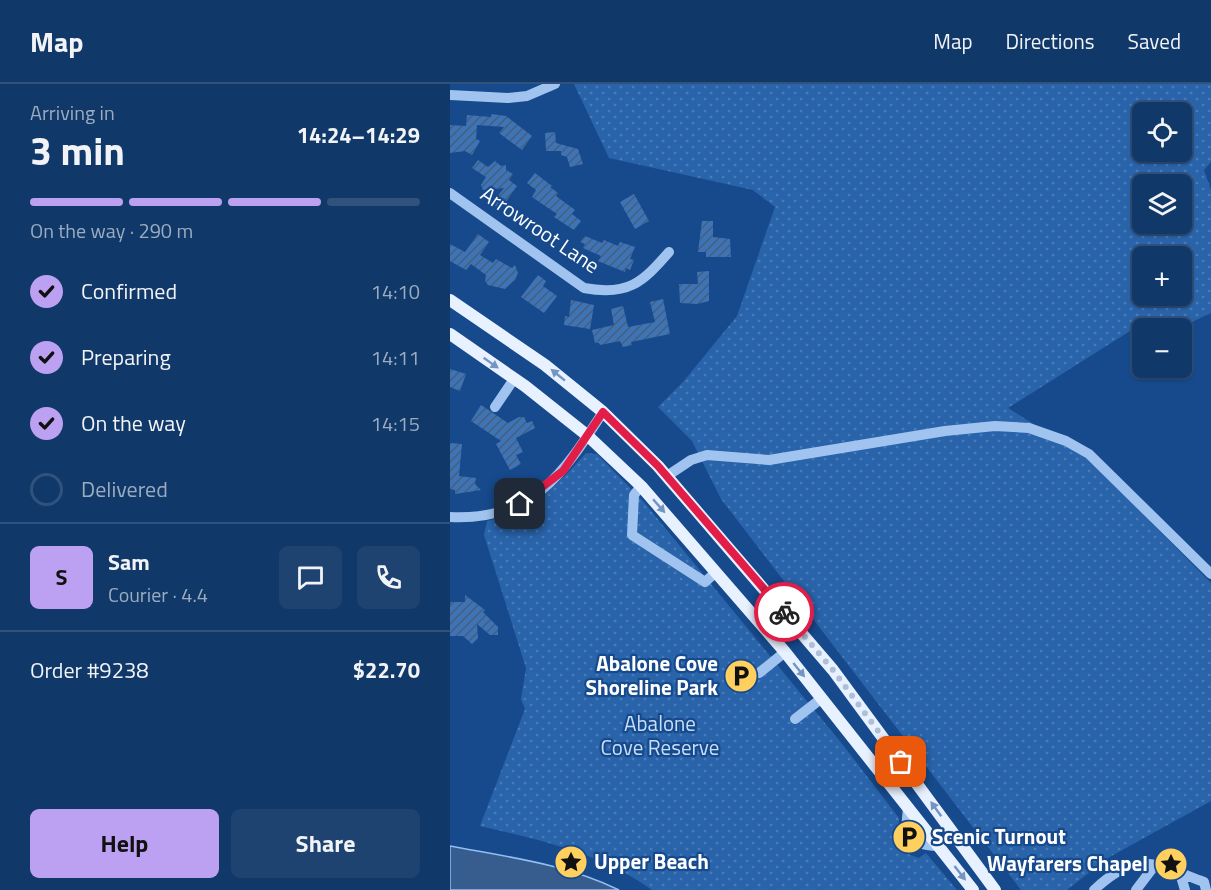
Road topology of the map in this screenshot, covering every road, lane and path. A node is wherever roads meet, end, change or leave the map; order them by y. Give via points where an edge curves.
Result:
1 (555, 84) edge
2 (450, 95) edge
3 (450, 193) edge
4 (669, 252) dead end
5 (450, 300) edge
6 (450, 334) edge
7 (514, 379) junction
8 (495, 407) dead end
9 (603, 412) junction
10 (588, 436) junction
11 (667, 476) junction
12 (641, 486) junction
13 (450, 517) edge
14 (716, 572) junction
15 (1211, 574) edge
16 (784, 652) junction
17 (759, 673) dead end
18 (822, 698) junction
19 (795, 719) dead end
20 (1155, 865) junction
21 (1180, 873) junction
22 (974, 890) edge
23 (995, 890) edge
24 (1094, 890) edge
25 (1136, 890) edge
26 (1185, 890) edge
27 (1206, 890) edge

1 - 2 street via 518,97
3 - 4 street, Arrowroot Lane via 584,288 628,289 645,279
9 -> 5 main road via 545,365
6 -> 7 main road
7 - 8 street
7 - 10 main road
9 - 10 street
9 - 11 main road
10 - 12 main road
10 - 13 street via 563,471 520,504 495,514
11 - 15 street via 691,460 707,455 769,460 945,431 995,426 1029,428 1089,454
23 -> 11 main road via 833,670
12 -> 14 main road
12 - 14 street via 634,495 632,535 705,582
14 - 16 main road
16 - 17 street
16 -> 18 main road
18 - 19 street
18 -> 22 main road
20 - 21 street
20 - 24 street via 1141,862 1121,869
20 - 25 street
21 - 26 street
21 - 27 street via 1204,882

